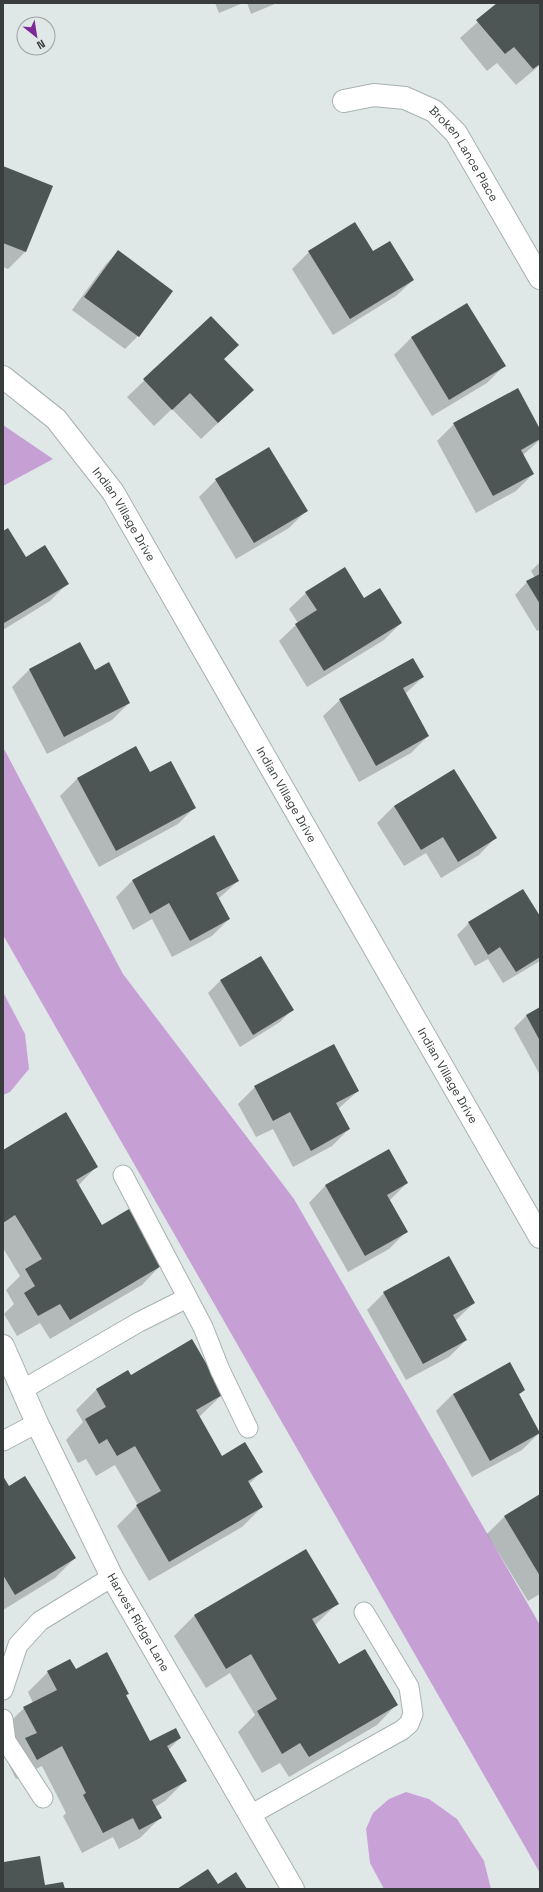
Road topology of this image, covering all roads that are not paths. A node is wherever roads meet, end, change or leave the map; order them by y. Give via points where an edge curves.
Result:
1 (344, 101) dead end
2 (540, 278) edge
3 (3, 376) edge
4 (123, 1175) dead end
5 (540, 1237) edge
6 (187, 1298) junction
7 (3, 1346) edge
8 (22, 1390) junction
9 (37, 1423) junction
10 (248, 1428) dead end
11 (3, 1441) edge
12 (112, 1576) junction
13 (364, 1612) dead end
14 (3, 1690) edge
15 (3, 1719) edge
16 (43, 1798) dead end
17 (250, 1815) junction
18 (293, 1889) edge

1 - 2 street, Broken Lance Place via 374,95 405,98 434,111 456,133
3 - 5 street, Indian Village Drive via 56,419 113,492
4 - 6 lane
6 - 8 lane via 139,1322
6 - 10 lane via 203,1327
7 - 8 street, Harvest Ridge Lane
8 - 9 street, Harvest Ridge Lane
9 - 11 lane
9 - 12 street, Harvest Ridge Lane
12 - 14 lane via 40,1621 18,1645
12 - 17 street, Harvest Ridge Lane
13 - 17 lane via 409,1687 413,1714 409,1724
15 - 16 lane via 6,1741
17 - 18 street, Harvest Ridge Lane

